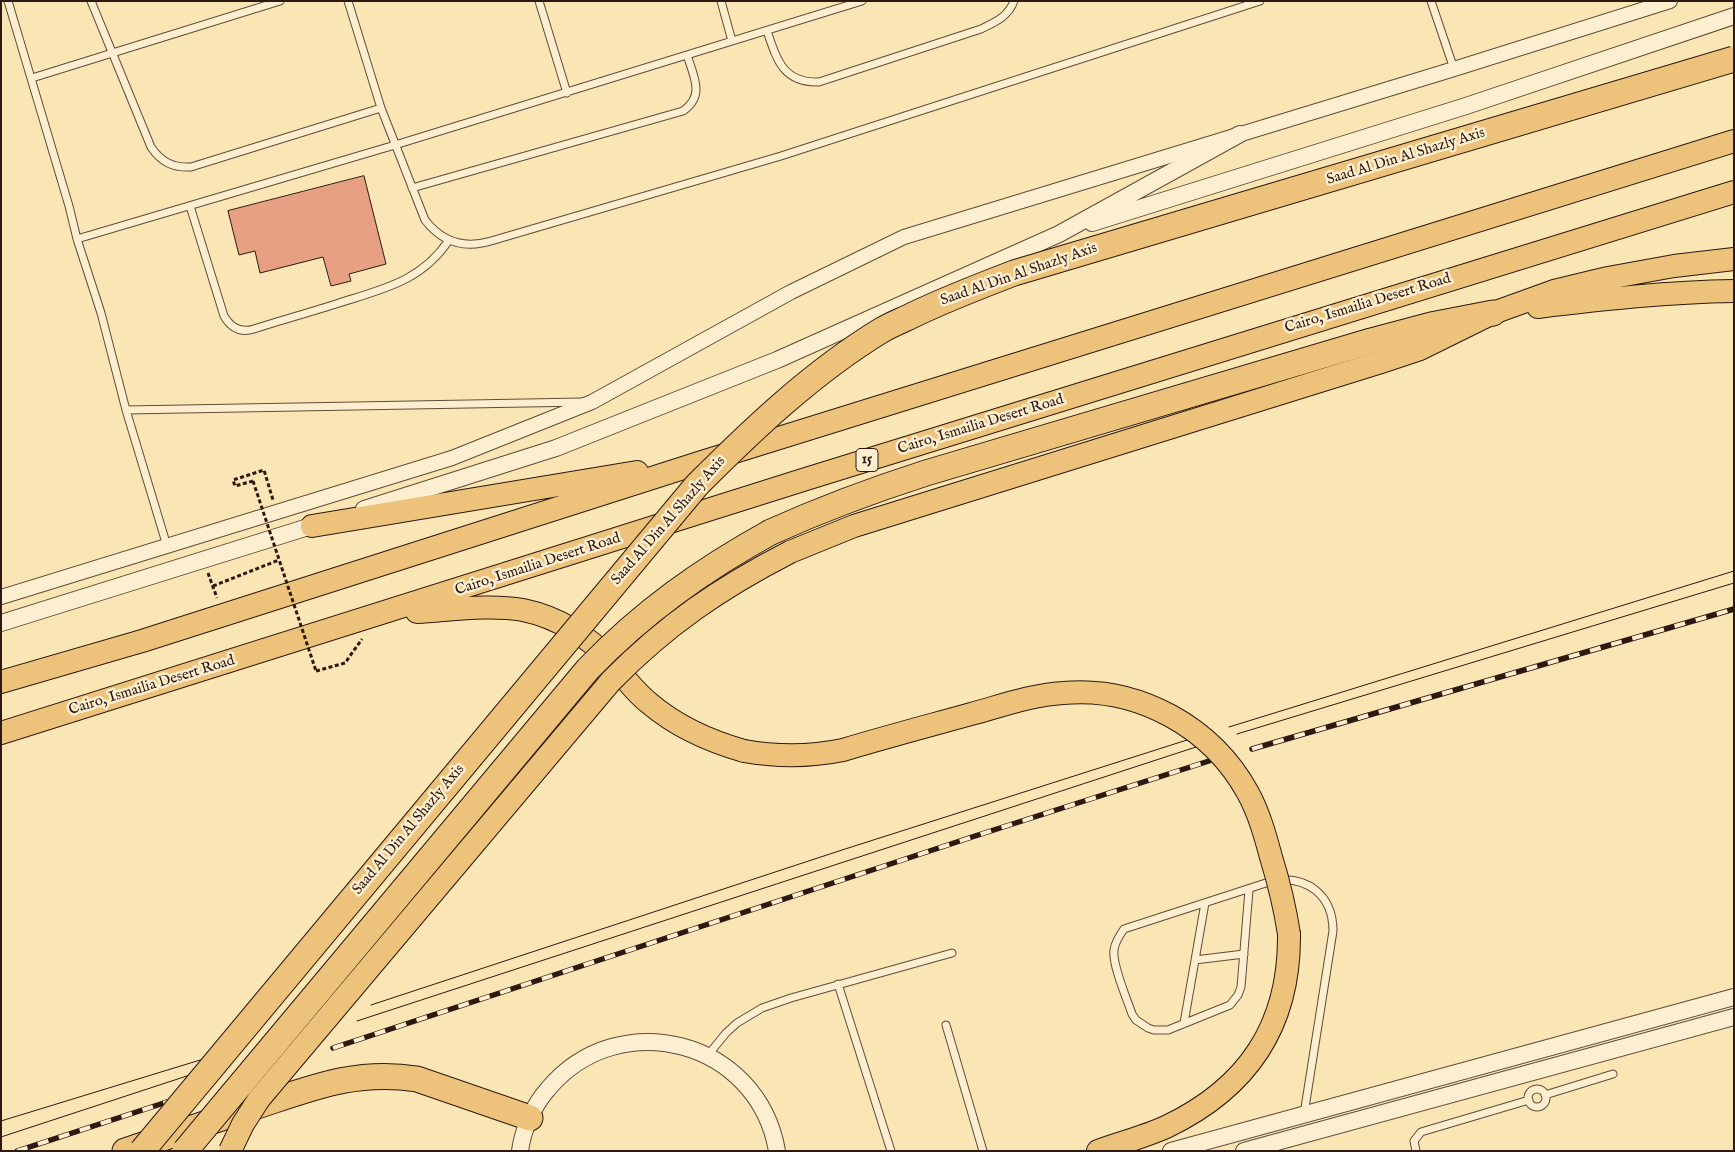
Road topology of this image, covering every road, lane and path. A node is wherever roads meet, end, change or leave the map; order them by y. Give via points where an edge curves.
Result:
1 (8, 1) edge
2 (91, 1) edge
3 (280, 1) edge
4 (348, 1) edge
5 (539, 1) edge
6 (721, 1) edge
7 (862, 1) edge
8 (1014, 1) edge
9 (1260, 1) edge
10 (1431, 1) edge
11 (1670, 1) edge
12 (1734, 16) edge
13 (767, 31) junction
14 (732, 41) junction
15 (111, 53) junction
16 (687, 55) junction
17 (1734, 59) edge
18 (1454, 69) junction
19 (32, 78) junction
20 (567, 92) junction
21 (381, 108) junction
22 (1240, 134) junction
23 (1734, 141) edge
24 (395, 145) junction
25 (412, 188) junction
26 (1734, 192) edge
27 (190, 206) junction
28 (1734, 207) edge
29 (1654, 216) junction
30 (1059, 234) junction
31 (77, 239) junction
32 (449, 240) junction
33 (1734, 259) edge
34 (1734, 291) edge
35 (1493, 313) junction
36 (592, 402) junction
37 (126, 410) junction
38 (702, 462) junction
39 (277, 512) junction
40 (312, 526) junction
41 (167, 546) junction
42 (203, 559) junction
43 (279, 560) junction
44 (213, 586) junction
45 (1, 597) edge
46 (223, 615) junction
47 (378, 615) junction
48 (1, 623) edge
49 (345, 663) dead end
50 (1, 682) edge
51 (1, 733) edge
52 (1249, 890) junction
53 (1205, 904) junction
54 (952, 953) dead end
55 (1244, 954) junction
56 (1195, 960) junction
57 (838, 984) junction
58 (1734, 997) edge
59 (1734, 1017) edge
60 (1184, 1024) junction
61 (946, 1025) dead end
62 (1525, 1054) junction
63 (708, 1056) junction
64 (1530, 1072) junction
65 (1613, 1074) dead end
66 (1398, 1088) junction
67 (1536, 1090) junction
68 (1545, 1095) junction
69 (1529, 1100) junction
70 (1344, 1104) junction
71 (1404, 1107) junction
72 (1304, 1114) junction
73 (530, 1118) junction
74 (1350, 1122) junction
75 (125, 1151) edge
76 (142, 1151) edge
77 (185, 1151) edge
78 (230, 1151) edge
79 (520, 1151) edge
80 (777, 1151) edge
81 (891, 1151) edge
82 (983, 1151) edge
83 (1098, 1151) edge
84 (1171, 1151) edge
85 (1244, 1151) edge
86 (1416, 1151) edge

1 - 19 lane
2 - 15 lane
3 - 15 lane
4 - 21 lane
5 - 20 lane
6 - 14 lane
7 - 13 lane
8 - 13 lane via 1008,13 980,29 819,82 802,81 788,74 775,55
9 - 32 lane via 781,156 547,225 479,244 466,245
10 - 18 lane
11 - 18 street
12 - 30 street via 1466,106
13 - 14 lane
14 - 16 lane
15 - 19 lane
15 - 21 lane via 151,148 172,166 191,167
16 - 20 lane
16 - 25 lane via 696,88 693,101 683,111
17 - 76 highway, Saad Al Din Al Shazly Axis, bridge via 1014,273 948,298 883,329 827,368 776,410 697,485
18 - 22 street
19 - 31 lane
20 - 24 lane
21 - 24 lane
22 - 30 street
22 - 36 street via 904,238 791,292
23 - 38 highway
24 - 25 lane
24 - 27 lane
25 - 32 lane via 425,220 433,230
26 - 29 highway, Cairo, Ismailia Desert Road / 15
27 - 31 lane
27 - 32 lane via 224,316 231,326 242,331 393,286 423,269
28 - 29 highway
29 - 47 highway, Cairo, Ismailia Desert Road / 15
30 - 40 street via 776,360 556,448
31 - 37 lane
33 - 35 highway via 1608,278 1554,291
34 - 35 highway via 1630,296
35 - 77 highway, bridge via 1378,339 926,473 812,513 731,554 656,606 588,669
35 - 78 highway, bridge via 1420,349 1382,362 854,526 790,552 694,608 651,642 611,681 259,1099
36 - 37 lane
36 - 39 street via 452,458
37 - 41 lane
38 - 40 highway
38 - 46 highway
39 - 41 street
39 - 43 path, bridge via 264,470 233,480 235,486 252,481
40 - 42 street
41 - 45 street
42 - 44 path
42 - 48 street
43 - 44 path
43 - 49 path, bridge via 316,671
44 - 46 path
46 - 50 highway
47 - 51 highway, Cairo, Ismailia Desert Road / 15
47 - 83 highway, bridge via 491,607 541,615 586,638 633,688 666,716 703,737 744,752 784,756 824,754 1064,692 1097,693 1144,703 1197,732 1238,776 1264,831 1282,894 1289,934 1287,975 1277,1014 1259,1050 1234,1082 1184,1117 1143,1136
52 - 53 lane
52 - 55 lane
52 - 72 lane via 1282,880 1302,882 1326,901 1333,920
53 - 56 lane
53 - 60 lane via 1124,930 1114,950 1136,1020 1154,1030 1168,1030
54 - 57 lane
55 - 56 lane
55 - 60 lane via 1241,987 1230,1005
56 - 60 lane
57 - 63 lane via 749,1015 726,1033
57 - 81 lane
58 - 62 street
59 - 64 street
61 - 82 lane
62 - 64 street
62 - 66 street
63 - 73 street via 654,1041 617,1045 575,1064 542,1096
63 - 80 street via 738,1077 762,1106
64 - 67 lane
64 - 71 street
65 - 68 lane
66 - 70 street
66 - 71 street
67 - 68 lane
67 - 69 lane via 1529,1095
68 - 69 lane via 1544,1104 1538,1107
69 - 86 lane via 1421,1132 1415,1137
70 - 72 street
70 - 74 street
71 - 74 street
72 - 84 street
73 - 75 highway via 417,1079 363,1076 327,1083
73 - 79 street
74 - 85 street

